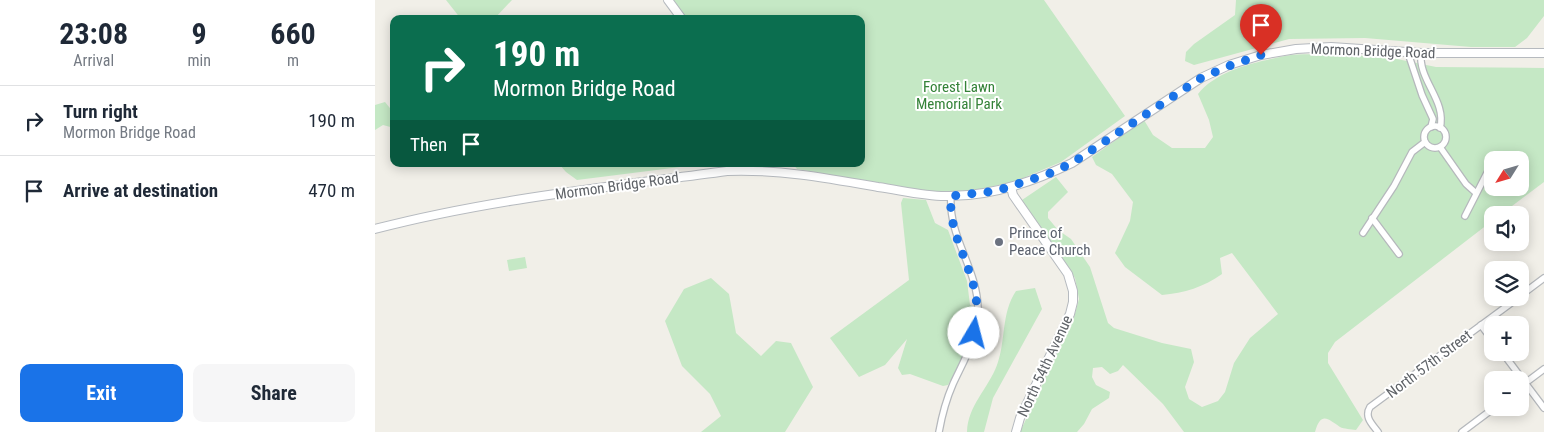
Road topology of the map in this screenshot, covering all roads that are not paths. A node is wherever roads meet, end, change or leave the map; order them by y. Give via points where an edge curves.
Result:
1 (668, 0) edge
2 (679, 15) edge
3 (1408, 53) junction
4 (1544, 53) edge
5 (1421, 54) junction
6 (1431, 127) junction
7 (1440, 128) junction
8 (1425, 142) junction
9 (1439, 147) junction
10 (792, 167) edge
11 (797, 173) junction
12 (1484, 178) edge
13 (1011, 186) junction
14 (1476, 193) junction
15 (951, 196) junction
16 (1465, 216) dead end
17 (1372, 218) junction
18 (375, 229) edge
19 (1363, 233) dead end
20 (1399, 254) dead end
21 (1544, 278) edge
22 (1529, 289) edge
23 (1507, 306) edge
24 (1481, 325) junction
25 (1484, 329) edge
26 (1544, 369) edge
27 (1529, 380) edge
28 (1529, 388) edge
29 (1544, 408) edge
30 (1484, 416) edge
31 (939, 432) edge
32 (1016, 432) edge
33 (1378, 432) edge
34 (1462, 432) edge

1 - 2 main road
3 - 5 main road, Mormon Bridge Road
3 - 6 street via 1433,119
3 - 13 main road, Mormon Bridge Road via 1314,48 1242,61 1201,78 1072,163
4 - 5 main road, Mormon Bridge Road
5 - 7 street via 1422,67 1441,111
6 - 7 street
6 - 8 street via 1424,135
7 - 9 street via 1445,138
8 - 9 street via 1433,148
8 - 17 street via 1412,152
9 - 14 street
10 - 11 main road
11 - 15 main road, Mormon Bridge Road
11 - 18 main road, Mormon Bridge Road via 727,171 492,204
12 - 14 street
13 - 15 main road, Mormon Bridge Road
13 - 32 main road, North 54th Avenue via 1013,195 1068,274 1073,299 1069,317 1019,418
14 - 16 street
15 - 31 street via 953,226 974,286 978,316 969,352 946,402
17 - 19 street
17 - 20 street
21 - 22 street, North 57th Street
23 - 24 street, North 57th Street
24 - 25 street
24 - 33 street, North 57th Street via 1370,407 1368,419
26 - 27 street
28 - 29 street
30 - 34 street

